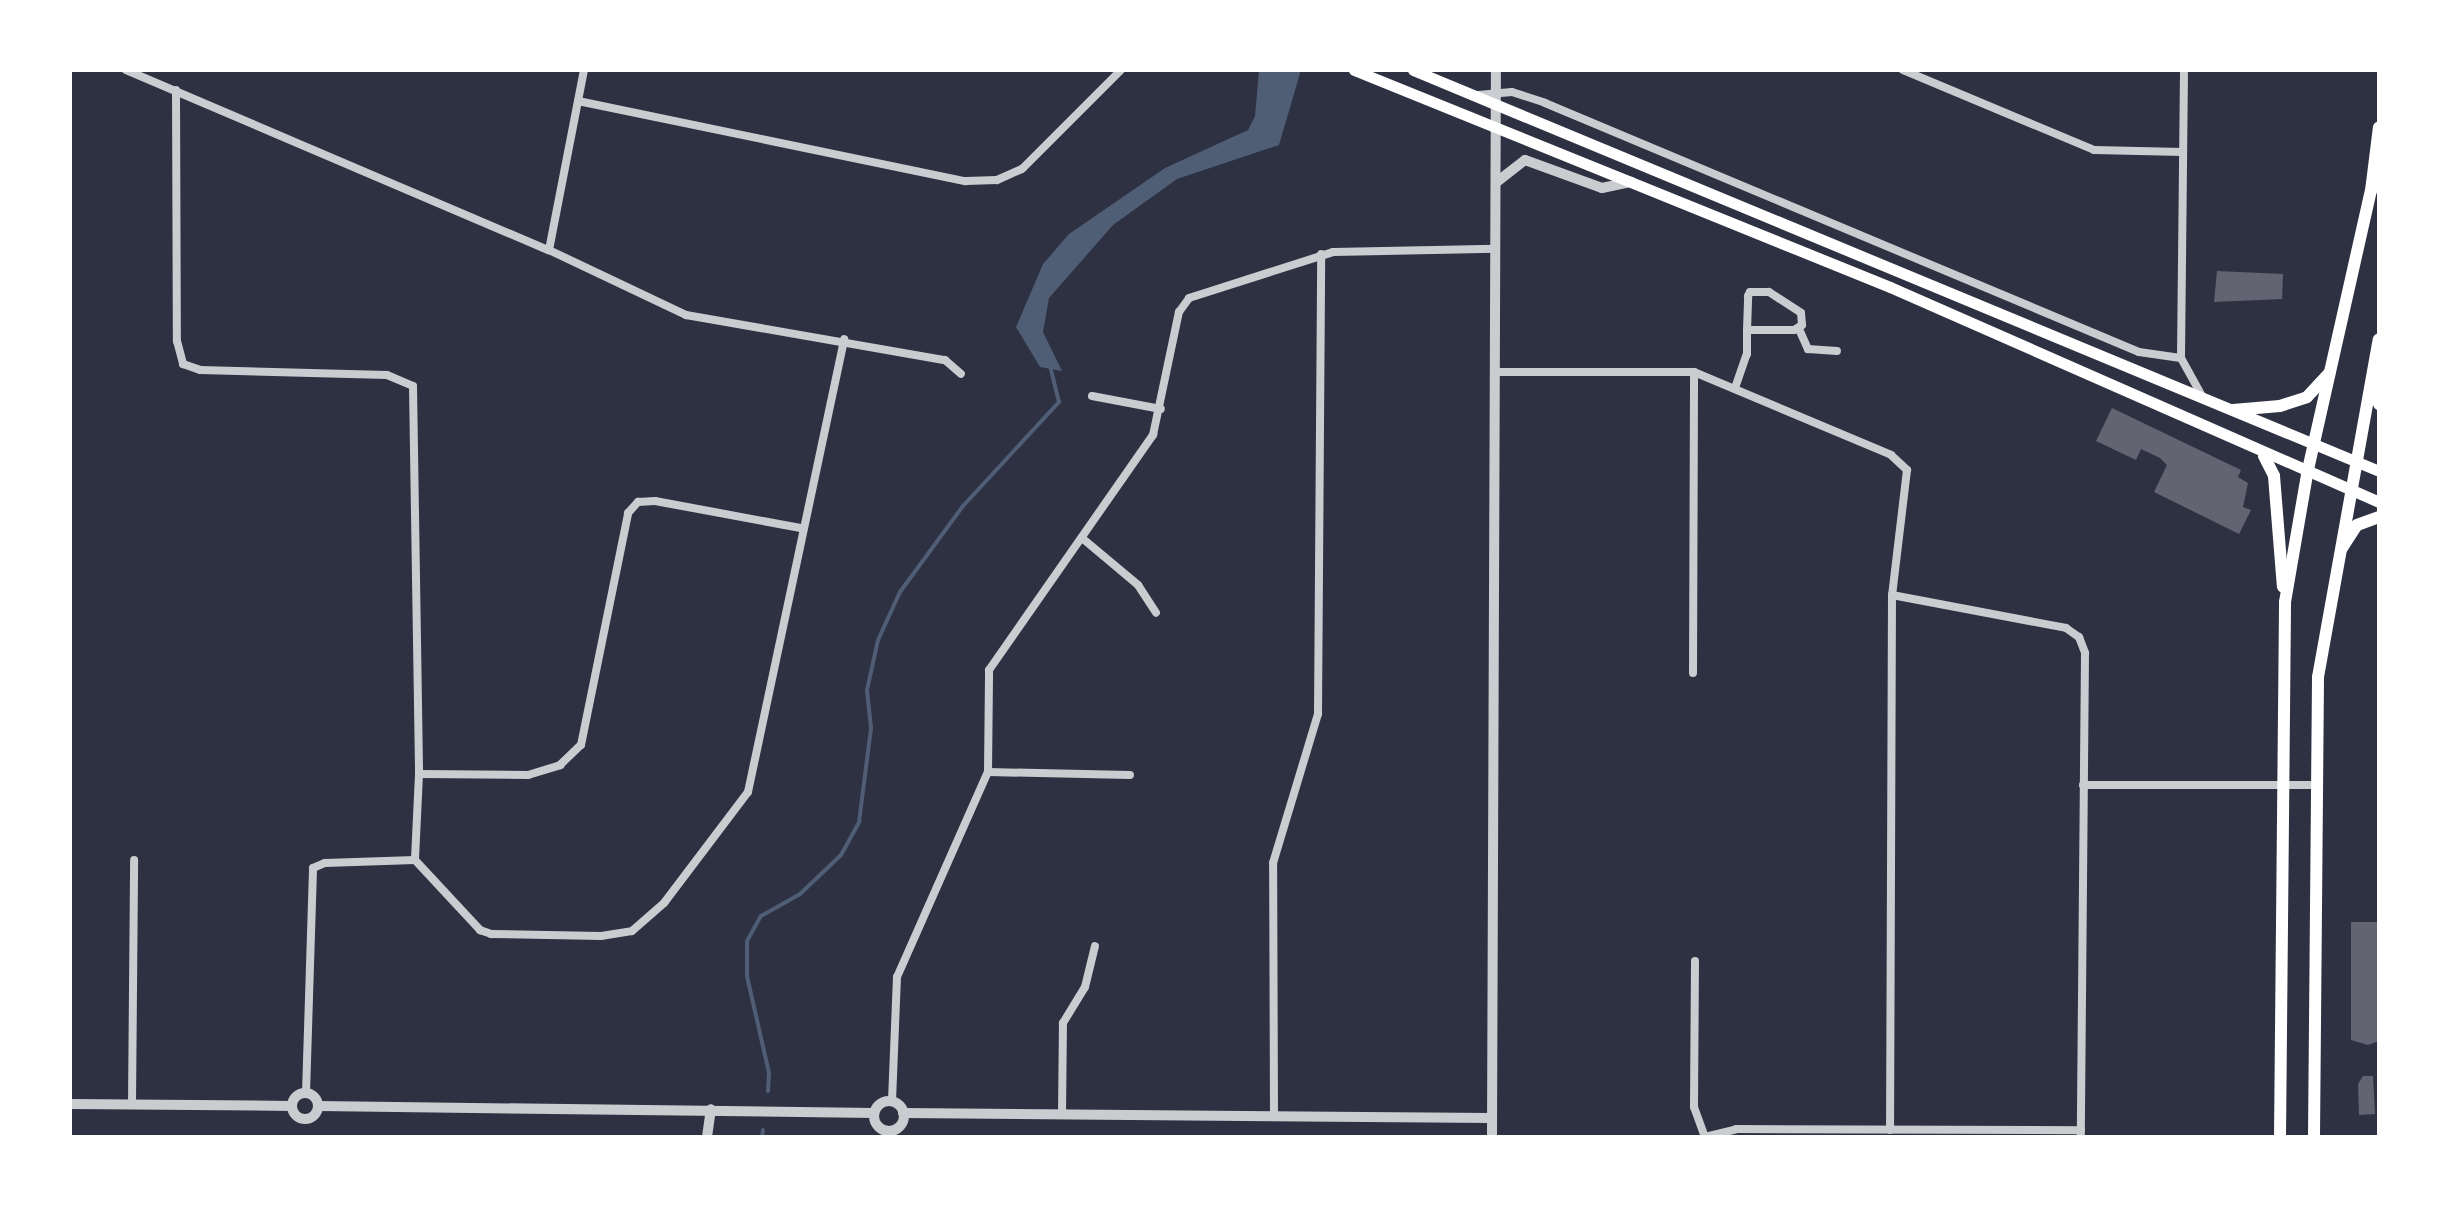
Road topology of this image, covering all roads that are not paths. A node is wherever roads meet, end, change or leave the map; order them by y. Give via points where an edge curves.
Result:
1 (126, 70) edge
2 (584, 70) edge
3 (1121, 70) edge
4 (1354, 70) edge
5 (1413, 70) edge
6 (1496, 70) edge
7 (2184, 70) edge
8 (1907, 71) edge
9 (176, 90) junction
10 (1498, 99) junction
11 (578, 101) junction
12 (2379, 127) edge
13 (1498, 129) junction
14 (2183, 152) junction
15 (1498, 181) junction
16 (1631, 182) junction
17 (1496, 249) junction
18 (549, 250) junction
19 (1321, 254) junction
20 (1799, 329) junction
21 (1747, 330) junction
22 (844, 339) junction
23 (2379, 339) edge
24 (1837, 351) dead end
25 (2181, 358) junction
26 (2332, 370) junction
27 (1496, 372) junction
28 (1694, 372) junction
29 (961, 374) dead end
30 (2372, 376) junction
31 (1735, 388) junction
32 (1092, 396) dead end
33 (2202, 396) junction
34 (2379, 404) edge
35 (1161, 409) junction
36 (2233, 410) junction
37 (2314, 444) junction
38 (2264, 456) junction
39 (2357, 462) junction
40 (2379, 471) edge
41 (2307, 474) junction
42 (2352, 492) junction
43 (2379, 502) edge
44 (2379, 517) edge
45 (801, 528) junction
46 (1082, 538) junction
47 (2336, 558) junction
48 (1892, 595) junction
49 (2285, 602) junction
50 (1156, 613) dead end
51 (1693, 673) dead end
52 (988, 772) junction
53 (419, 774) junction
54 (1130, 775) dead end
55 (2083, 785) junction
56 (2283, 785) junction
57 (2315, 785) junction
58 (134, 860) dead end
59 (415, 860) junction
60 (1095, 946) dead end
61 (1695, 961) dead end
62 (306, 1093) junction
63 (892, 1101) junction
64 (70, 1104) edge
65 (132, 1104) junction
66 (292, 1106) junction
67 (319, 1106) junction
68 (711, 1109) junction
69 (874, 1113) junction
70 (903, 1113) junction
71 (1062, 1115) junction
72 (1274, 1115) junction
73 (1492, 1118) junction
74 (1890, 1130) junction
75 (2081, 1133) edge
76 (886, 1134) edge
77 (707, 1137) edge
78 (1492, 1137) edge
79 (1705, 1137) edge
80 (2280, 1137) edge
81 (2314, 1137) edge

1 - 9 street
2 - 11 street
3 - 11 street via 1022,169 997,180 966,181
4 - 13 main road
5 - 10 main road
6 - 10 street
7 - 14 street
8 - 14 street via 2094,150
9 - 18 street
9 - 53 street via 177,341 183,364 200,370 387,375 413,386
10 - 13 street
10 - 25 street via 1545,103 2139,352
10 - 33 main road
11 - 18 street
12 - 26 main road via 2371,191
13 - 15 street
13 - 16 main road
14 - 25 street
15 - 16 street via 1525,160 1602,188
15 - 17 street
16 - 38 main road via 1890,287
17 - 19 street
17 - 27 street
18 - 22 street via 686,315
19 - 35 street via 1189,298 1179,312
19 - 72 street via 1319,703 1273,863
20 - 21 street
20 - 21 street via 1798,307 1755,289 1748,296
20 - 24 street via 1808,349
21 - 31 street via 1744,368
22 - 29 street via 945,360
22 - 45 street
23 - 30 main road
25 - 33 street
26 - 36 main road via 2307,397 2280,406
26 - 37 main road
27 - 28 street
27 - 73 street
28 - 31 street
28 - 51 street
30 - 34 main road
30 - 39 main road
31 - 48 street via 1891,455 1907,470
32 - 35 street
33 - 36 main road
35 - 46 street via 1153,435
36 - 37 main road
37 - 39 main road
37 - 41 main road
38 - 41 main road
38 - 49 main road via 2274,476
39 - 40 main road
39 - 42 main road
41 - 42 main road
41 - 49 main road
42 - 43 main road
42 - 47 main road
44 - 47 main road via 2357,525
45 - 53 street via 638,502 628,513 581,745 560,765 528,775
45 - 59 street via 748,792 664,903 643,922 632,931 601,936 491,934 480,930
46 - 50 street via 1138,585
46 - 52 street via 994,656 989,670
47 - 57 main road via 2318,677
48 - 55 street via 2066,628 2079,637 2085,653
48 - 74 street
49 - 56 main road
52 - 54 street
52 - 63 street via 897,977
53 - 59 street
55 - 56 street
55 - 75 street
56 - 57 street
56 - 80 main road
57 - 81 main road
58 - 65 street
59 - 62 street via 325,863 313,868
60 - 71 street via 1085,987 1063,1023
61 - 79 street via 1694,1107
62 - 66 street
62 - 67 street
63 - 69 street
63 - 70 street
64 - 65 street
65 - 66 street
66 - 67 street via 305,1119
67 - 68 street
68 - 69 street
68 - 77 street
69 - 76 street
70 - 71 street
70 - 76 street via 898,1127
71 - 72 street
72 - 73 street
73 - 78 street
74 - 75 street
74 - 79 street via 1736,1129

